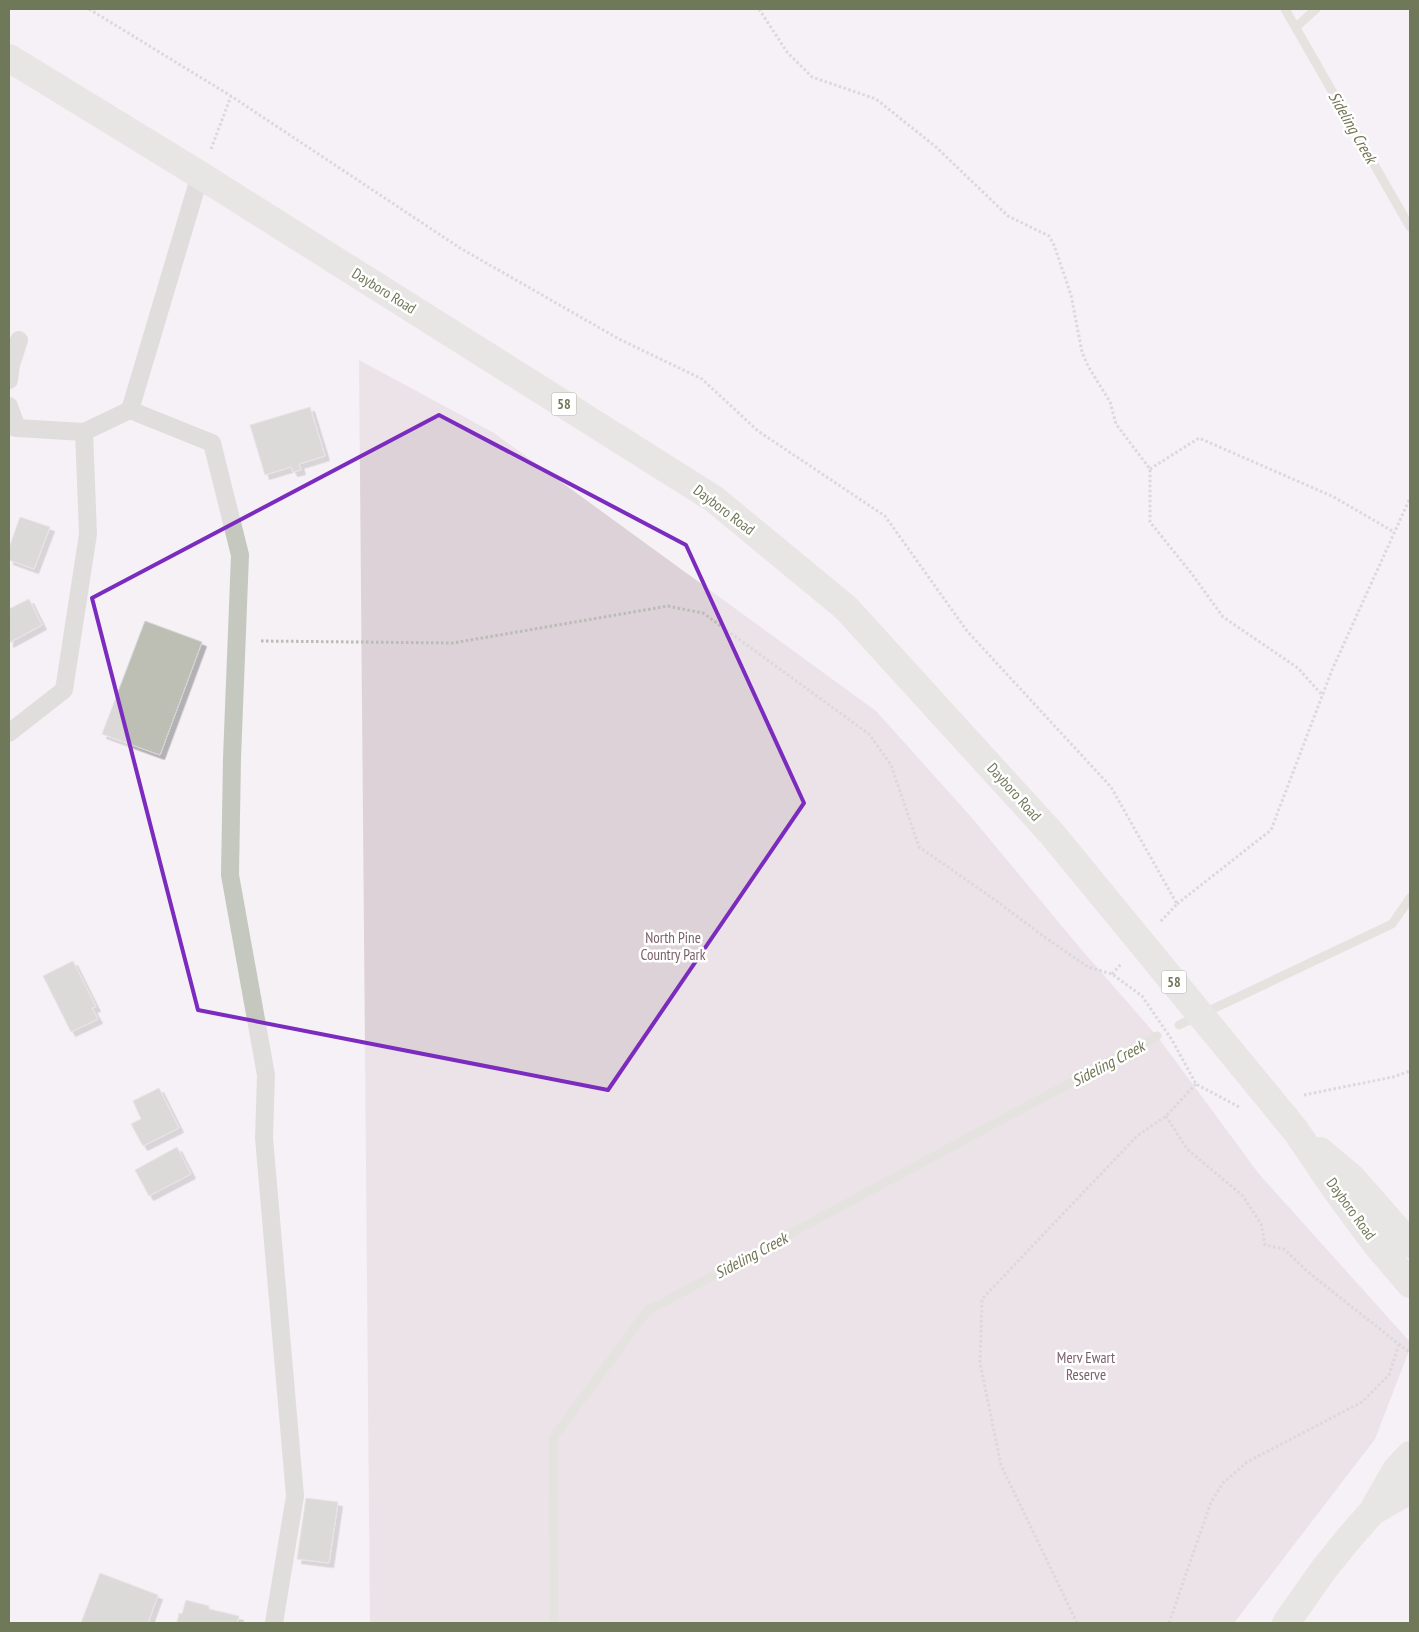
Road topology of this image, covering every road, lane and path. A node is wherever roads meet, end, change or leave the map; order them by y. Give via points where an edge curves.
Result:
1 (89, 9) edge
2 (759, 9) edge
3 (9, 58) edge
4 (231, 96) junction
5 (200, 175) junction
6 (19, 340) dead end
7 (9, 380) edge
8 (9, 406) edge
9 (130, 410) junction
10 (13, 427) edge
11 (84, 432) junction
12 (1150, 469) junction
13 (1410, 498) edge
14 (1394, 532) junction
15 (237, 640) junction
16 (1323, 696) junction
17 (9, 733) edge
18 (1177, 904) junction
19 (1158, 925) dead end
20 (1125, 960) dead end
21 (1112, 974) junction
22 (1172, 1040) dead end
23 (1196, 1084) dead end
24 (1166, 1116) junction
25 (1296, 1131) junction
26 (1410, 1244) edge
27 (1410, 1284) edge
28 (1399, 1344) junction
29 (1410, 1353) edge
30 (1410, 1455) edge
31 (1410, 1490) edge
32 (1372, 1512) junction
33 (274, 1623) edge
34 (1076, 1623) edge
35 (1169, 1623) edge
36 (1286, 1623) edge

1 - 4 path
2 - 12 path via 787,52 812,77 876,99 936,147 1008,216 1049,236 1071,295 1082,352 1088,366 1110,402 1116,424
3 - 5 main road, Dayboro Road / 58
4 - 5 path
4 - 18 path via 460,248 619,340 702,379 758,431 885,516 967,631 1111,787
5 - 9 lane
5 - 25 main road, Dayboro Road / 58 via 714,499 846,608 1052,834
6 - 7 lane
8 - 10 lane
9 - 11 lane
9 - 15 lane via 212,443 240,555
10 - 11 lane
11 - 17 lane via 88,534 64,690
12 - 14 path via 1199,438 1332,496
12 - 16 path via 1150,522 1223,617 1298,668
13 - 14 path
14 - 16 path
15 - 21 path via 453,643 668,606 703,613 869,734 891,765 919,847 1088,967
15 - 33 lane via 230,876 266,1075 264,1138 295,1496
16 - 18 path via 1271,830
18 - 19 path
20 - 21 path
21 - 22 path via 1142,996
23 - 24 path
24 - 28 path via 1187,1149 1243,1196 1261,1224 1265,1245 1284,1249
24 - 34 path via 1137,1136 982,1299 980,1363 1001,1465
25 - 26 main road, Dayboro Road / 58 via 1352,1178
25 - 27 main road, Dayboro Road / 58 via 1376,1244
28 - 29 path
28 - 35 path via 1389,1375 1362,1402 1247,1462 1223,1483 1211,1502
30 - 32 main road via 1396,1470
31 - 32 main road
32 - 36 main road via 1324,1569

